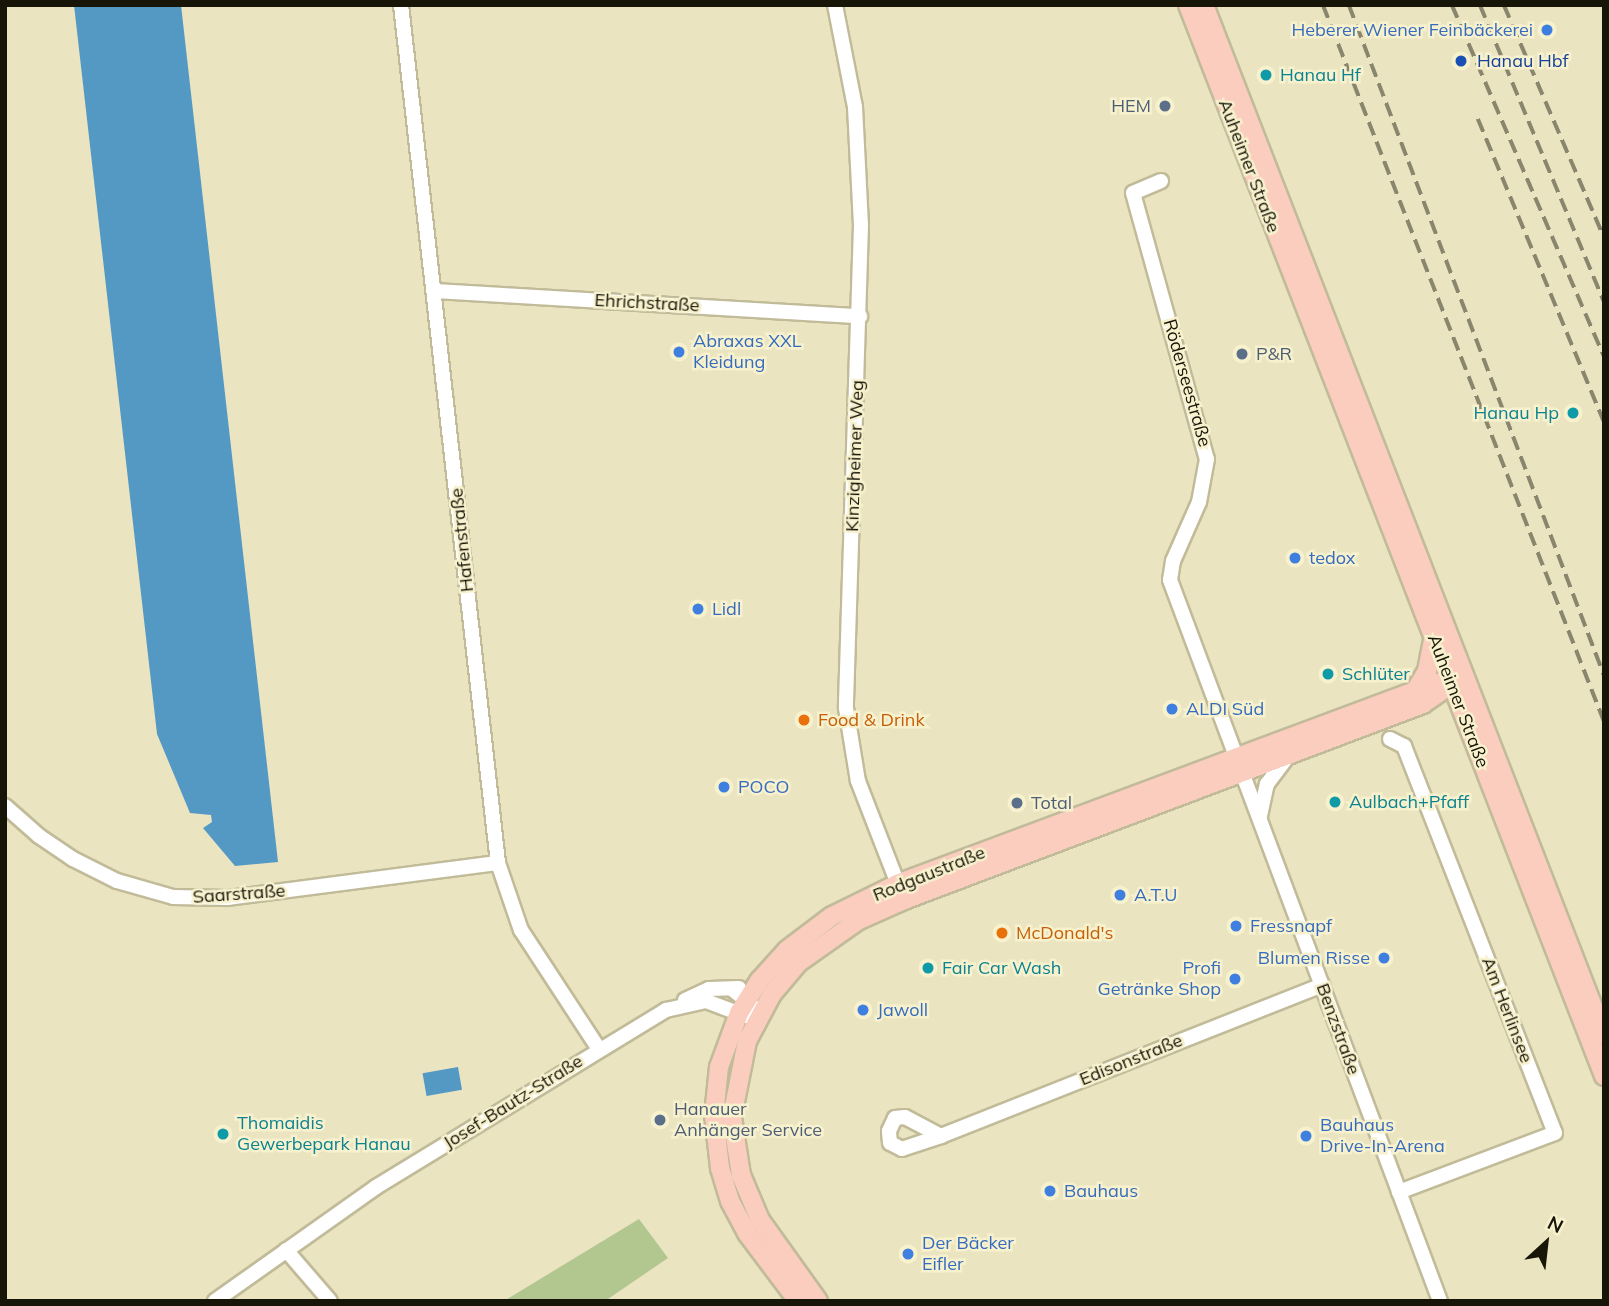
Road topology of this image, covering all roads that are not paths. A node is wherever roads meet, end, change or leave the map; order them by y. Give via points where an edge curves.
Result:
1 (401, 5) edge
2 (835, 5) edge
3 (1188, 5) edge
4 (1204, 5) edge
5 (1161, 181) dead end
6 (434, 291) junction
7 (859, 316) junction
8 (1319, 323) junction
9 (1433, 636) junction
10 (1457, 661) junction
11 (1451, 683) junction
12 (1470, 693) junction
13 (1419, 697) junction
14 (1467, 726) junction
15 (1390, 739) dead end
16 (1293, 752) junction
17 (1239, 763) junction
18 (5, 806) edge
19 (1259, 817) junction
20 (498, 863) junction
21 (900, 892) junction
22 (1322, 985) junction
23 (739, 1000) junction
24 (670, 1009) junction
25 (757, 1016) junction
26 (1604, 1035) edge
27 (599, 1049) junction
28 (1604, 1076) edge
29 (941, 1136) dead end
30 (1399, 1192) junction
31 (286, 1250) junction
32 (215, 1301) edge
33 (330, 1301) edge
34 (798, 1301) edge
35 (818, 1301) edge
36 (1440, 1301) edge

1 - 6 street, Hafenstraße
2 - 7 street, Kinzigheimer Weg via 858,145
3 - 8 main road, Auheimer Straße
4 - 8 main road, Auheimer Straße
5 - 17 street, Röderseestraße via 1133,193 1207,459 1199,502 1173,561 1170,580
6 - 7 street, Ehrichstraße
6 - 20 street, Hafenstraße
7 - 21 street, Kinzigheimer Weg via 846,708 859,781
8 - 9 main road, Auheimer Straße
8 - 10 main road, Auheimer Straße
9 - 11 main road, Auheimer Straße
9 - 13 main road
10 - 11 main road
10 - 12 main road, Auheimer Straße
11 - 12 main road
11 - 13 main road, Rodgaustraße
11 - 14 main road, Auheimer Straße
12 - 26 main road, Auheimer Straße
13 - 14 main road via 1450,710
13 - 16 main road, Rodgaustraße
13 - 17 main road, Rodgaustraße
14 - 28 main road, Auheimer Straße
15 - 30 street, Am Herlinsee via 1404,746 1555,1133
16 - 17 main road, Rodgaustraße
16 - 19 street via 1267,784
17 - 19 street, Benzstraße
17 - 21 main road, Rodgaustraße
18 - 20 street, Saarstraße via 39,836 93,870 153,893 192,899
19 - 22 street, Benzstraße
20 - 27 street, Hafenstraße via 521,930
21 - 23 main road, Rodgaustraße via 816,927
21 - 25 main road, Rodgaustraße via 813,950 786,976
22 - 29 street, Edisonstraße
22 - 30 street, Benzstraße
23 - 24 street, Josef-Bautz-Straße
23 - 24 street via 709,989
23 - 25 street, Josef-Bautz-Straße
23 - 34 main road, Rodgaustraße via 716,1091 720,1168 747,1233
24 - 27 street, Josef-Bautz-Straße
25 - 35 main road, Rodgaustraße via 733,1097 741,1175 760,1220
27 - 31 street, Josef-Bautz-Straße via 376,1187
30 - 36 street, Benzstraße
31 - 32 street, Josef-Bautz-Straße
31 - 33 street

